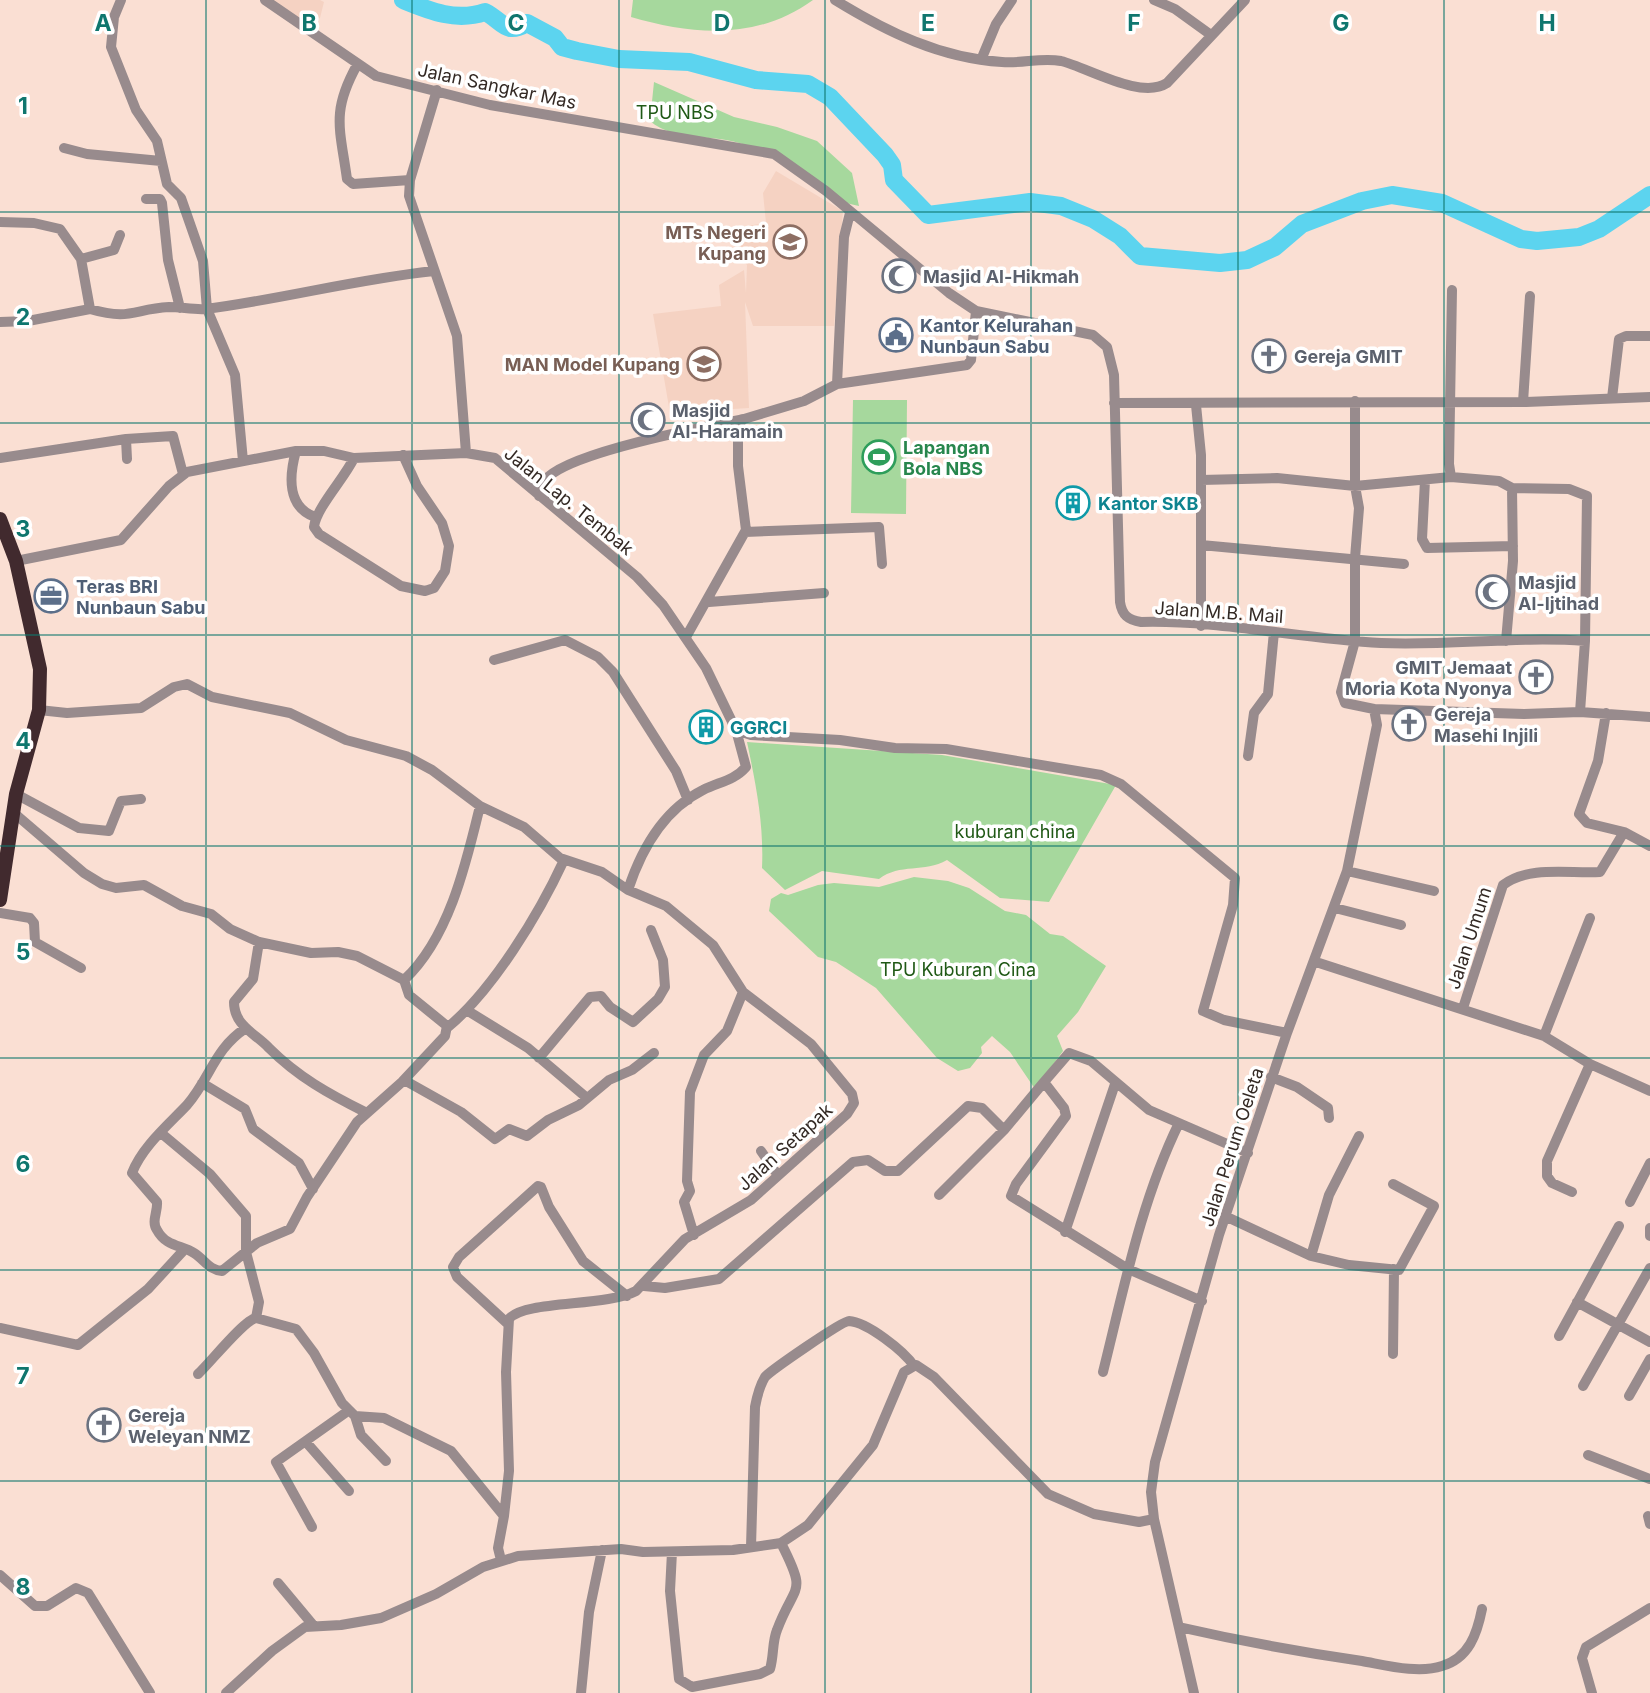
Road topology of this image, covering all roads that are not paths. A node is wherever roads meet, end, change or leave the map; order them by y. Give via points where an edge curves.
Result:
1 (121, 0) edge
2 (265, 0) edge
3 (836, 0) edge
4 (1012, 0) edge
5 (1154, 0) edge
6 (1245, 0) edge
7 (1211, 35) junction
8 (981, 60) junction
9 (357, 65) junction
10 (437, 90) junction
11 (64, 148) dead end
12 (161, 160) junction
13 (410, 180) junction
14 (146, 199) dead end
15 (850, 213) junction
16 (0, 222) edge
17 (120, 235) dead end
18 (82, 259) junction
19 (434, 271) junction
20 (1452, 290) dead end
21 (1530, 296) dead end
22 (180, 308) junction
23 (90, 309) junction
24 (207, 309) junction
25 (976, 311) junction
26 (0, 322) edge
27 (1650, 336) edge
28 (838, 384) junction
29 (1650, 397) edge
30 (1612, 398) junction
31 (1355, 401) junction
32 (1448, 402) junction
33 (1524, 402) junction
34 (1114, 403) junction
35 (1196, 405) junction
36 (744, 419) junction
37 (126, 439) junction
38 (296, 451) junction
39 (466, 453) junction
40 (403, 455) junction
41 (0, 458) edge
42 (354, 458) junction
43 (127, 459) dead end
44 (243, 461) junction
45 (183, 474) junction
46 (1451, 477) junction
47 (1201, 480) junction
48 (1425, 480) junction
49 (1355, 486) junction
50 (1512, 488) junction
51 (539, 495) junction
52 (315, 517) junction
53 (0, 519) edge
54 (745, 532) junction
55 (1201, 545) junction
56 (1513, 546) junction
57 (1355, 558) junction
58 (16, 561) junction
59 (882, 564) dead end
60 (1404, 564) dead end
61 (824, 593) dead end
62 (709, 602) junction
63 (1202, 626) junction
64 (1274, 632) junction
65 (686, 637) junction
66 (1355, 641) junction
67 (1506, 641) junction
68 (1585, 641) junction
69 (494, 660) dead end
70 (1374, 709) junction
71 (39, 710) junction
72 (1580, 712) junction
73 (1606, 713) junction
74 (1650, 717) edge
75 (736, 730) junction
76 (1248, 756) dead end
77 (16, 794) junction
78 (141, 799) dead end
79 (688, 800) junction
80 (480, 806) junction
81 (14, 813) junction
82 (1624, 832) junction
83 (1650, 846) edge
84 (564, 860) junction
85 (1347, 872) junction
86 (628, 890) junction
87 (1434, 891) dead end
88 (0, 900) edge
89 (1335, 908) junction
90 (0, 914) edge
91 (1590, 918) dead end
92 (1401, 925) dead end
93 (652, 930) dead end
94 (259, 942) junction
95 (1316, 962) junction
96 (81, 968) dead end
97 (404, 980) junction
98 (743, 992) junction
99 (1462, 1007) junction
100 (468, 1011) junction
101 (246, 1028) junction
102 (447, 1028) junction
103 (1287, 1032) junction
104 (1544, 1036) junction
105 (654, 1053) dead end
106 (539, 1058) junction
107 (1590, 1064) junction
108 (1271, 1077) junction
109 (404, 1080) junction
110 (1044, 1082) junction
111 (202, 1083) junction
112 (1115, 1084) junction
113 (1650, 1091) edge
114 (587, 1098) junction
115 (365, 1112) junction
116 (1329, 1118) dead end
117 (1179, 1123) junction
118 (1004, 1130) junction
119 (161, 1133) junction
120 (1359, 1136) dead end
121 (761, 1151) dead end
122 (1248, 1153) junction
123 (1650, 1163) edge
124 (777, 1174) junction
125 (1393, 1184) dead end
126 (313, 1189) junction
127 (1572, 1192) dead end
128 (939, 1195) dead end
129 (1630, 1202) dead end
130 (1227, 1217) junction
131 (1619, 1226) dead end
132 (1650, 1228) edge
133 (1065, 1232) junction
134 (694, 1235) junction
135 (1650, 1236) edge
136 (183, 1251) junction
137 (246, 1252) junction
138 (1311, 1256) junction
139 (1650, 1268) edge
140 (1128, 1269) junction
141 (1394, 1269) junction
142 (644, 1286) junction
143 (627, 1296) junction
144 (1202, 1301) junction
145 (1577, 1302) junction
146 (256, 1318) junction
147 (507, 1323) junction
148 (1618, 1324) junction
149 (0, 1328) edge
150 (1559, 1336) dead end
151 (1650, 1342) edge
152 (1393, 1354) dead end
153 (1650, 1359) edge
154 (914, 1366) junction
155 (1103, 1372) dead end
156 (198, 1374) dead end
157 (1584, 1386) dead end
158 (1629, 1396) dead end
159 (352, 1413) junction
160 (306, 1442) junction
161 (1588, 1455) dead end
162 (386, 1461) dead end
163 (1650, 1479) edge
164 (349, 1491) dead end
165 (504, 1516) junction
166 (1154, 1519) junction
167 (312, 1527) dead end
168 (781, 1543) junction
169 (751, 1547) junction
170 (602, 1550) junction
171 (673, 1552) junction
172 (501, 1560) junction
173 (0, 1576) edge
174 (278, 1583) dead end
175 (1650, 1608) edge
176 (1482, 1609) dead end
177 (313, 1625) junction
178 (1179, 1627) junction
179 (150, 1693) edge
180 (226, 1693) edge
181 (582, 1693) edge
182 (1194, 1693) edge
183 (1592, 1693) edge

1 - 12 street via 111,47 136,110 157,141
2 - 9 street, Jalan Sangkar Mas
3 - 8 street via 917,44
4 - 8 street
5 - 7 street
6 - 7 street
7 - 8 street via 1167,83 1154,89 1060,61
9 - 10 street, Jalan Sangkar Mas via 376,76
9 - 13 street via 342,92 337,116 347,178 353,184
10 - 13 street
10 - 15 street, Jalan Sangkar Mas via 530,113 767,152 795,167
11 - 12 street
12 - 24 street via 167,184 181,198 203,261
13 - 19 street via 410,203
14 - 22 street via 163,202 168,260
15 - 25 street, Jalan Sangkar Mas
15 - 28 street via 843,249
16 - 18 street via 57,227
17 - 18 street via 114,250
18 - 23 street
19 - 24 street
19 - 39 street via 460,352
20 - 32 street
21 - 33 street
22 - 23 street via 130,316
22 - 24 street
23 - 26 street
24 - 44 street via 233,366
25 - 28 street via 967,365
25 - 34 street via 1098,337 1111,357
27 - 30 street via 1619,339
28 - 36 street via 804,401
29 - 30 street
30 - 33 street
31 - 32 street
31 - 35 street
31 - 49 street
32 - 33 street
32 - 46 street
34 - 35 street
34 - 63 street, Jalan M.B. Mail via 1121,611 1141,622
35 - 47 street
36 - 51 street via 624,446 574,463 547,478
36 - 54 street via 736,431
37 - 41 street
37 - 43 street
37 - 45 street via 173,436
38 - 42 street, Jalan Lap. Tembak
38 - 44 street, Jalan Lap. Tembak
38 - 52 street via 292,494 305,513
39 - 40 street, Jalan Lap. Tembak
39 - 51 street, Jalan Lap. Tembak via 495,458
40 - 42 street, Jalan Lap. Tembak
40 - 52 street via 442,523 449,546 445,571 433,588 412,589 387,578 319,534
42 - 52 street
44 - 45 street, Jalan Lap. Tembak
45 - 58 street via 121,540
46 - 48 street
46 - 50 street via 1499,481
47 - 49 street via 1277,478
47 - 55 street
48 - 49 street
48 - 56 street via 1422,539 1427,548
49 - 57 street via 1359,508
50 - 56 street
50 - 68 street via 1569,489 1587,496
51 - 65 street, Jalan Lap. Tembak via 637,577
53 - 58 highway
54 - 59 street via 879,527
54 - 62 street
55 - 57 street
55 - 63 street
56 - 67 street
57 - 60 street
57 - 66 street
58 - 71 highway via 37,646
61 - 62 street
62 - 65 street
63 - 64 street, Jalan M.B. Mail
64 - 66 street, Jalan M.B. Mail
64 - 76 street via 1268,694 1254,713
65 - 75 street, Jalan Lap. Tembak
66 - 67 street, Jalan M.B. Mail
66 - 70 street via 1342,699
67 - 68 street, Jalan M.B. Mail
68 - 72 street
69 - 79 street via 565,640 598,657 633,702 676,771
70 - 72 street
70 - 85 street, Jalan Perum Oeleta via 1377,725
71 - 77 highway
71 - 80 street, Jalan Setapak via 67,713 141,708 187,684 212,697 290,713 346,740 406,756
72 - 73 street
73 - 74 street
73 - 82 street via 1598,761 1579,814 1587,823
75 - 79 street, Jalan Lap. Tembak via 746,767
75 - 103 street via 751,735 946,749 1101,775 1121,784 1235,878 1233,905 1203,1011 1224,1020
77 - 78 street via 79,828 108,831 121,801
77 - 81 highway
79 - 86 street via 667,816 651,838
80 - 84 street, Jalan Setapak via 524,827
80 - 97 street via 440,928 424,958
81 - 88 highway
81 - 94 street via 93,879 116,888 144,885 182,906 211,914
82 - 83 street
82 - 99 street, Jalan Umum via 1600,872 1534,874 1503,885
84 - 86 street, Jalan Setapak via 607,874
84 - 100 street via 542,904
85 - 87 street
85 - 89 street, Jalan Perum Oeleta
86 - 98 street, Jalan Setapak via 666,906 713,945
89 - 92 street
89 - 95 street, Jalan Perum Oeleta
90 - 96 street via 30,918 35,942
91 - 104 street
93 - 106 street via 666,974 658,999 633,1022 601,996 590,997
94 - 97 street via 311,953 357,956
94 - 101 street via 253,979 234,1002 237,1019
95 - 99 street
95 - 103 street, Jalan Perum Oeleta
97 - 102 street via 409,995
98 - 124 street, Jalan Setapak via 811,1044 854,1100 847,1114
98 - 134 street via 727,1031 704,1055 690,1091 690,1191 684,1209
99 - 104 street
100 - 102 street
100 - 106 street
101 - 111 street via 219,1050
101 - 115 street via 317,1088
102 - 109 street via 445,1036
103 - 108 street, Jalan Perum Oeleta
104 - 107 street
105 - 114 street
106 - 114 street
107 - 113 street
107 - 127 street via 1547,1161 1552,1183
108 - 116 street via 1319,1100 1328,1108
108 - 122 street, Jalan Perum Oeleta
109 - 114 street via 461,1112 495,1139 509,1129 527,1136
109 - 115 street
110 - 112 street via 1069,1052 1091,1062
110 - 118 street
110 - 133 street via 1066,1116 1011,1194
111 - 119 street
111 - 126 street via 244,1109 253,1129 299,1163
112 - 117 street via 1149,1110
112 - 133 street
115 - 126 street
117 - 122 street
117 - 140 street via 1159,1167
118 - 128 street
118 - 142 street via 982,1108 968,1106 898,1171 885,1171 868,1160 853,1162 719,1279 665,1288
119 - 136 street via 132,1173 157,1202 157,1231
119 - 137 street via 210,1174 244,1211
120 - 138 street via 1329,1195
121 - 124 street
122 - 130 street, Jalan Perum Oeleta
123 - 129 street
124 - 134 street, Jalan Setapak via 736,1211
125 - 141 street via 1434,1206 1399,1270
126 - 137 street via 290,1229
130 - 138 street
130 - 144 street, Jalan Perum Oeleta
131 - 145 street
132 - 135 street
133 - 140 street
134 - 142 street, Jalan Setapak via 655,1268
136 - 137 street via 191,1251 222,1272
136 - 149 street via 148,1289 78,1345
137 - 146 street via 258,1302
138 - 141 street
139 - 148 street
140 - 144 street
140 - 155 street
141 - 152 street
142 - 143 street, Jalan Setapak
143 - 147 street, Jalan Setapak via 522,1310
143 - 147 street via 583,1261 538,1186 458,1258 453,1268
144 - 166 street, Jalan Perum Oeleta via 1155,1462
145 - 148 street
145 - 150 street
146 - 156 street via 243,1324
146 - 159 street via 296,1329
147 - 165 street via 509,1471
148 - 151 street
148 - 157 street
153 - 158 street
154 - 166 street via 934,1377 1048,1494 1094,1514 1139,1522
154 - 168 street via 904,1372 873,1445 808,1525
154 - 169 street via 895,1346 862,1325 846,1321 765,1377 755,1407
159 - 160 street
159 - 162 street via 361,1436
159 - 165 street via 384,1418 451,1451
160 - 164 street
160 - 167 street via 276,1465
161 - 163 street
165 - 172 street via 498,1548
166 - 178 street, Jalan Perum Oeleta
168 - 169 street
168 - 171 street via 795,1570 797,1590 775,1633 769,1669 692,1688 679,1679 670,1591
169 - 171 street
170 - 171 street
170 - 172 street via 533,1553
170 - 181 street via 589,1612
172 - 177 street via 382,1618
173 - 179 street via 35,1606 47,1606 76,1588 88,1593
174 - 177 street
175 - 183 street via 1586,1647 1582,1658
176 - 178 street via 1466,1650 1457,1659 1432,1668 1389,1666
177 - 180 street via 289,1637
178 - 182 street, Jalan Perum Oeleta

